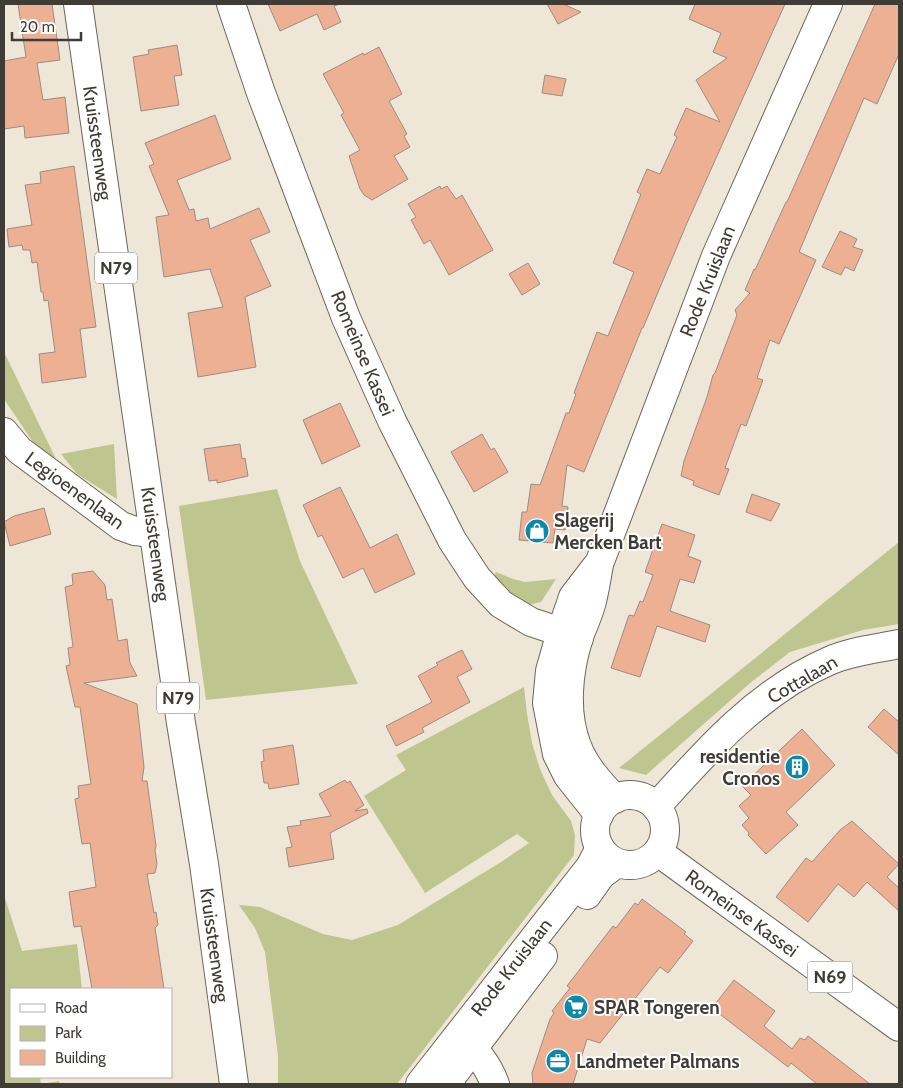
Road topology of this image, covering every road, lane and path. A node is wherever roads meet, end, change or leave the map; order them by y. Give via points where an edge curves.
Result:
1 (78, 4) edge
2 (231, 4) edge
3 (828, 4) edge
4 (4, 432) edge
5 (154, 532) junction
6 (570, 635) junction
7 (899, 644) edge
8 (656, 806) junction
9 (607, 807) junction
10 (658, 852) junction
11 (608, 856) junction
12 (899, 1027) edge
13 (466, 1042) junction
14 (234, 1084) edge
15 (420, 1084) edge
16 (446, 1084) edge
17 (495, 1084) edge

1 - 5 street, Kruissteenweg / N79
2 - 6 street, Romeinse Kassei via 346,318 392,421 452,540 476,578 502,604 531,622
3 - 6 street, Rode Kruislaan via 716,256 599,564 573,597
4 - 5 street, Legioenenlaan via 19,450 121,526
5 - 14 street, Kruissteenweg / N79
6 - 9 street, Rode Kruislaan via 569,705 572,726 577,746 598,782
7 - 8 street, Cottalaan via 851,653 829,661 775,690 730,729
8 - 9 street via 636,796 625,796
8 - 10 street via 665,829
9 - 11 street via 596,826 596,837
10 - 11 street via 647,861 634,865
10 - 12 street, Romeinse Kassei / N69
11 - 13 street, Rode Kruislaan via 590,867
13 - 15 street, Rode Kruislaan
13 - 16 street, Rode Kruislaan
13 - 17 street

